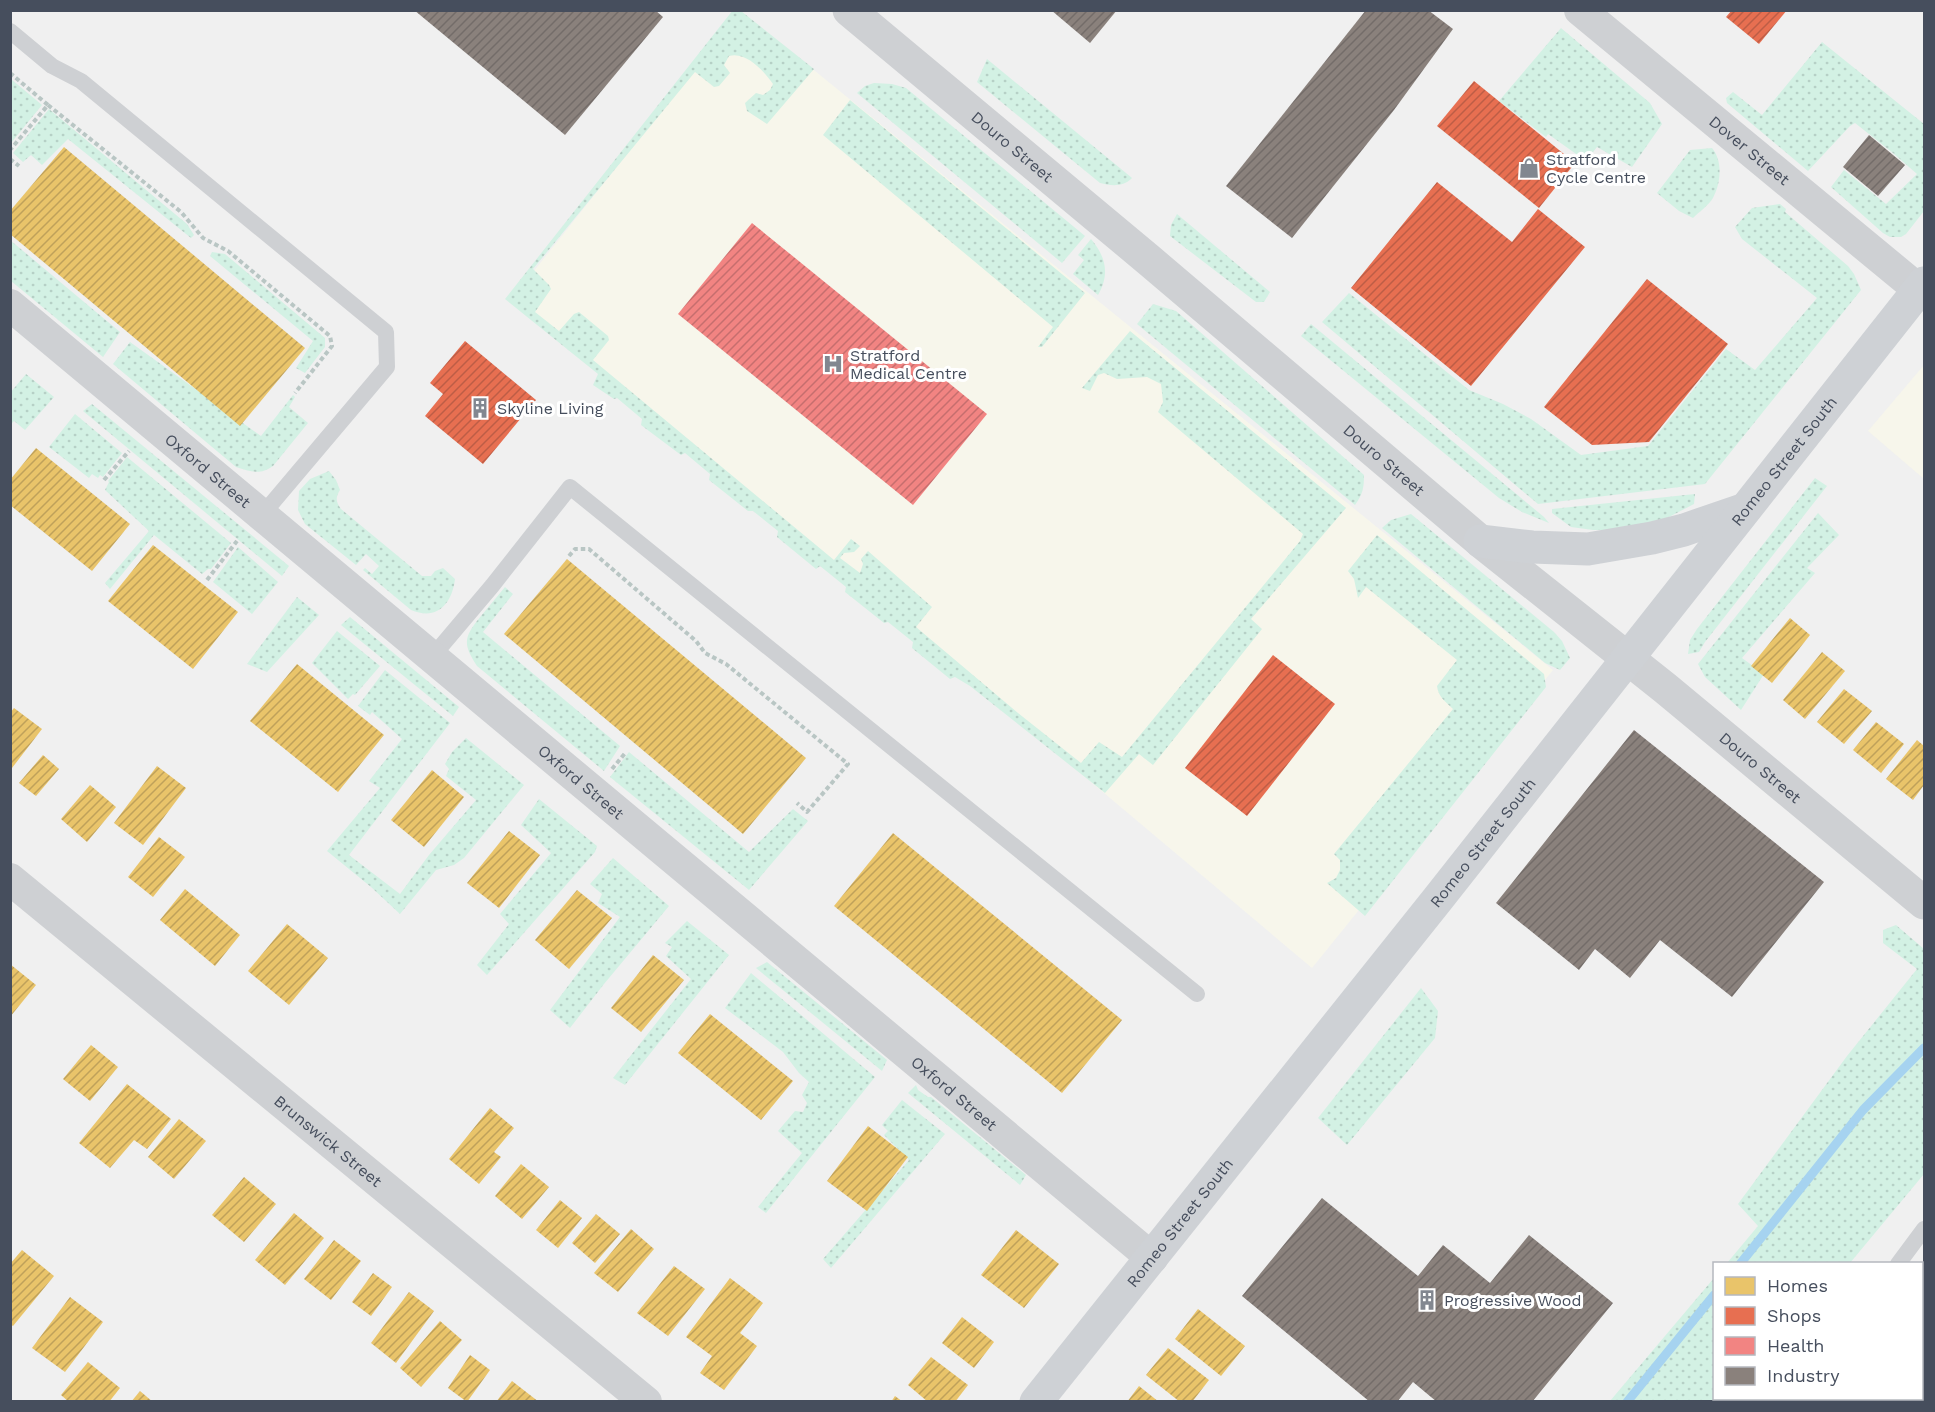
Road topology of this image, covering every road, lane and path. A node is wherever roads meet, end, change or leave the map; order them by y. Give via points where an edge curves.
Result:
1 (849, 10) edge
2 (1580, 10) edge
3 (10, 31) edge
4 (10, 74) edge
5 (48, 105) junction
6 (10, 150) edge
7 (10, 159) edge
8 (19, 166) dead end
9 (1922, 286) edge
10 (10, 306) edge
11 (295, 393) dead end
12 (129, 451) dead end
13 (104, 480) dead end
14 (1745, 509) junction
15 (262, 515) junction
16 (237, 541) dead end
17 (1479, 541) junction
18 (569, 556) dead end
19 (207, 580) dead end
20 (432, 657) junction
21 (1627, 658) junction
22 (626, 752) dead end
23 (608, 774) dead end
24 (797, 803) dead end
25 (10, 879) edge
26 (1924, 903) edge
27 (1197, 994) dead end
28 (1924, 1229) edge
29 (1152, 1258) junction
30 (1899, 1262) edge
31 (646, 1401) edge
32 (1036, 1401) edge

1 - 17 street, Douro Street
2 - 9 street, Dover Street
3 - 15 lane via 52,66 81,81 386,332 387,367
4 - 5 path
5 - 6 path
5 - 11 path via 181,212 203,238 228,251 330,336 332,346
7 - 8 path
9 - 14 main road, Romeo Street South
10 - 15 street, Oxford Street
12 - 13 path
14 - 17 main road via 1684,530 1588,549
14 - 21 main road, Romeo Street South
15 - 20 street, Oxford Street
16 - 19 path
17 - 21 street, Douro Street
18 - 24 path via 575,549 589,549 705,653 726,664 848,764 807,812
20 - 27 lane via 570,487
20 - 29 street, Oxford Street
21 - 26 street, Douro Street
21 - 29 main road, Romeo Street South
22 - 23 path
25 - 31 street, Brunswick Street
28 - 30 lane
29 - 32 main road, Romeo Street South

